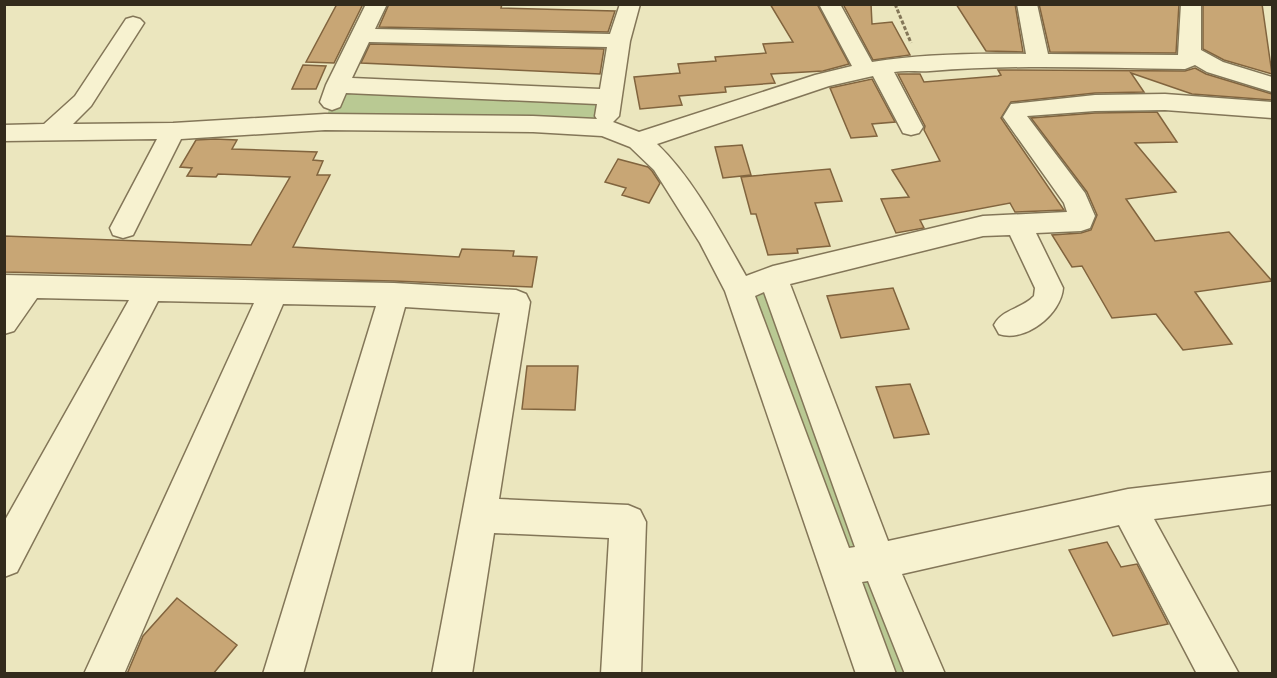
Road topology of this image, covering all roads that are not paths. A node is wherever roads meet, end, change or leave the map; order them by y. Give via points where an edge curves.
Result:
1 (377, 4) edge
2 (630, 4) edge
3 (829, 4) edge
4 (1027, 4) edge
5 (1191, 4) edge
6 (133, 23) dead end
7 (363, 35) junction
8 (619, 41) junction
9 (1188, 52) junction
10 (1038, 61) junction
11 (873, 69) junction
12 (337, 85) junction
13 (1272, 85) edge
14 (610, 98) junction
15 (1272, 110) edge
16 (325, 122) junction
17 (911, 127) dead end
18 (605, 128) junction
19 (173, 131) junction
20 (4, 133) edge
21 (49, 133) junction
22 (639, 141) junction
23 (1018, 224) junction
24 (123, 228) dead end
25 (773, 277) junction
26 (17, 286) edge
27 (150, 290) junction
28 (739, 290) junction
29 (273, 293) junction
30 (394, 295) junction
31 (4, 322) edge
32 (1009, 325) dead end
33 (1272, 488) edge
34 (1128, 506) junction
35 (480, 515) junction
36 (4, 559) edge
37 (878, 561) junction
38 (838, 568) junction
39 (104, 674) edge
40 (283, 674) edge
41 (452, 674) edge
42 (621, 674) edge
43 (876, 674) edge
44 (925, 674) edge
45 (1219, 674) edge

1 - 7 street
2 - 8 street
3 - 11 street
4 - 10 street
5 - 9 street
6 - 21 street via 83,101
7 - 8 street
7 - 12 street
8 - 14 street
9 - 10 street via 1190,57 1185,62
9 - 13 street via 1215,67
10 - 11 street via 909,63
11 - 17 street
11 - 22 street via 823,80 693,120
12 - 14 street
12 - 16 street
14 - 18 street
15 - 23 street via 1165,102 1019,109 1015,117 1076,200 1082,216 1081,220
16 - 18 street
16 - 19 street
18 - 22 street
19 - 21 street
19 - 24 street
20 - 21 street
22 - 28 street via 663,164
23 - 25 street via 983,226
23 - 32 street via 1049,288 1049,296 1043,307
25 - 28 street
25 - 37 street
26 - 27 street
26 - 31 street
27 - 29 street
27 - 36 street
28 - 38 street
29 - 30 street
29 - 39 street
30 - 35 street via 516,302
30 - 40 street
33 - 34 street
34 - 37 street
34 - 45 street
35 - 41 street
35 - 42 street via 628,522
37 - 38 street
37 - 44 street
38 - 43 street

